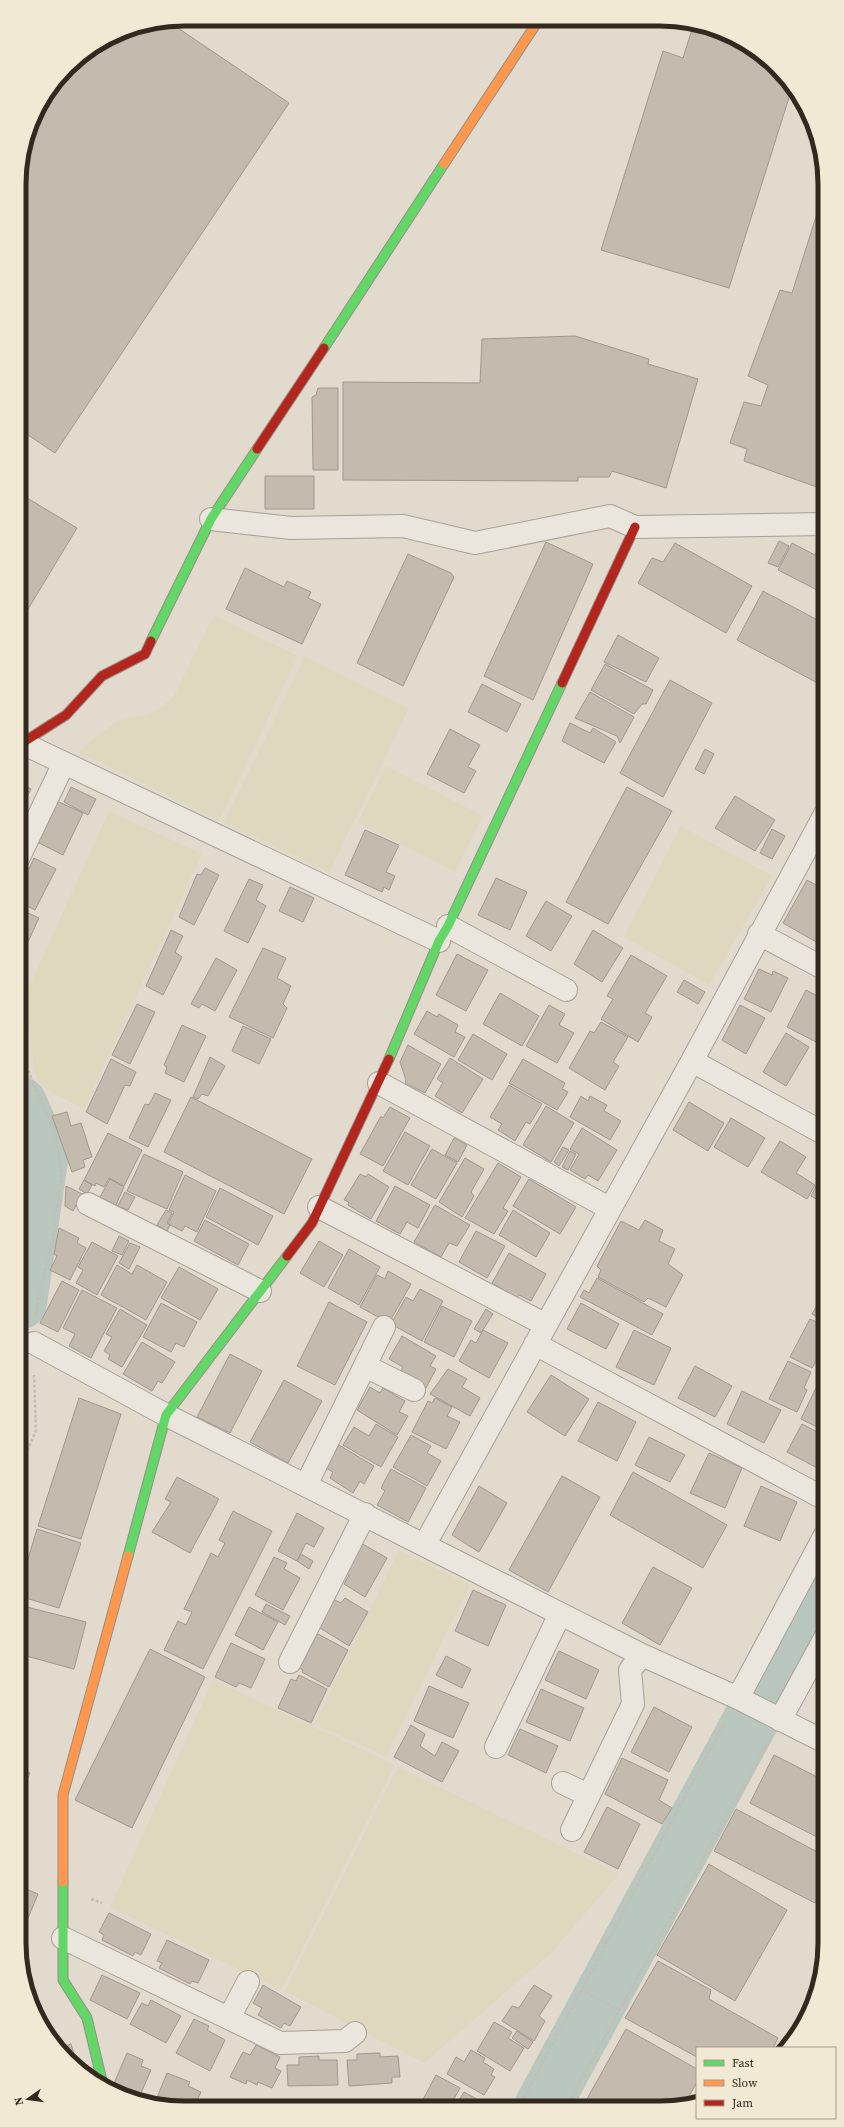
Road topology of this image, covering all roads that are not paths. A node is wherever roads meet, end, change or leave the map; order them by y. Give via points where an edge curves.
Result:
1 (535, 26) edge
2 (210, 519) junction
3 (818, 524) edge
4 (635, 527) junction
5 (26, 741) edge
6 (26, 746) edge
7 (64, 763) junction
8 (818, 827) edge
9 (26, 842) edge
10 (444, 933) junction
11 (759, 934) junction
12 (818, 965) edge
13 (566, 990) dead end
14 (692, 1062) junction
15 (379, 1084) junction
16 (818, 1130) edge
17 (88, 1204) dead end
18 (320, 1207) junction
19 (609, 1208) junction
20 (260, 1291) junction
21 (546, 1325) junction
22 (384, 1327) dead end
23 (34, 1343) road end
24 (535, 1344) junction
25 (365, 1366) junction
26 (414, 1390) dead end
27 (166, 1415) junction
28 (306, 1485) junction
29 (818, 1495) edge
30 (365, 1514) junction
31 (425, 1544) junction
32 (818, 1548) edge
33 (560, 1614) junction
34 (818, 1651) edge
35 (642, 1655) junction
36 (290, 1662) dead end
37 (738, 1698) junction
38 (780, 1720) junction
39 (818, 1739) edge
40 (496, 1748) dead end
41 (563, 1783) dead end
42 (588, 1796) junction
43 (572, 1830) dead end
44 (63, 1938) junction
45 (248, 1982) dead end
46 (229, 2018) junction
47 (355, 2033) dead end
48 (102, 2078) edge

1 - 2 street
2 - 4 street via 291,528 403,526 475,543 610,516
2 - 5 street via 145,654 102,676 66,715
3 - 4 street
4 - 10 street
6 - 7 street
7 - 9 street
7 - 10 street
8 - 11 street
10 - 13 street
10 - 15 street
11 - 12 street
11 - 14 street
14 - 16 street
14 - 19 street
15 - 18 street
15 - 19 street
17 - 20 street
18 - 20 street via 312,1223
18 - 21 street
19 - 21 street
20 - 27 street
21 - 24 street
22 - 25 street
23 - 27 street
24 - 29 street
24 - 31 street
25 - 26 street
25 - 28 street
27 - 28 street
27 - 44 street via 63,1795
28 - 30 street
30 - 31 street
30 - 36 street
31 - 33 street
32 - 37 street
33 - 35 street
33 - 40 street
34 - 38 street
35 - 37 street
35 - 42 street via 630,1670 632,1704
37 - 38 street
38 - 39 street
41 - 42 street
42 - 43 street
44 - 46 street
44 - 48 street via 63,1980 87,2018
45 - 46 street
46 - 47 street via 280,2043 345,2041

